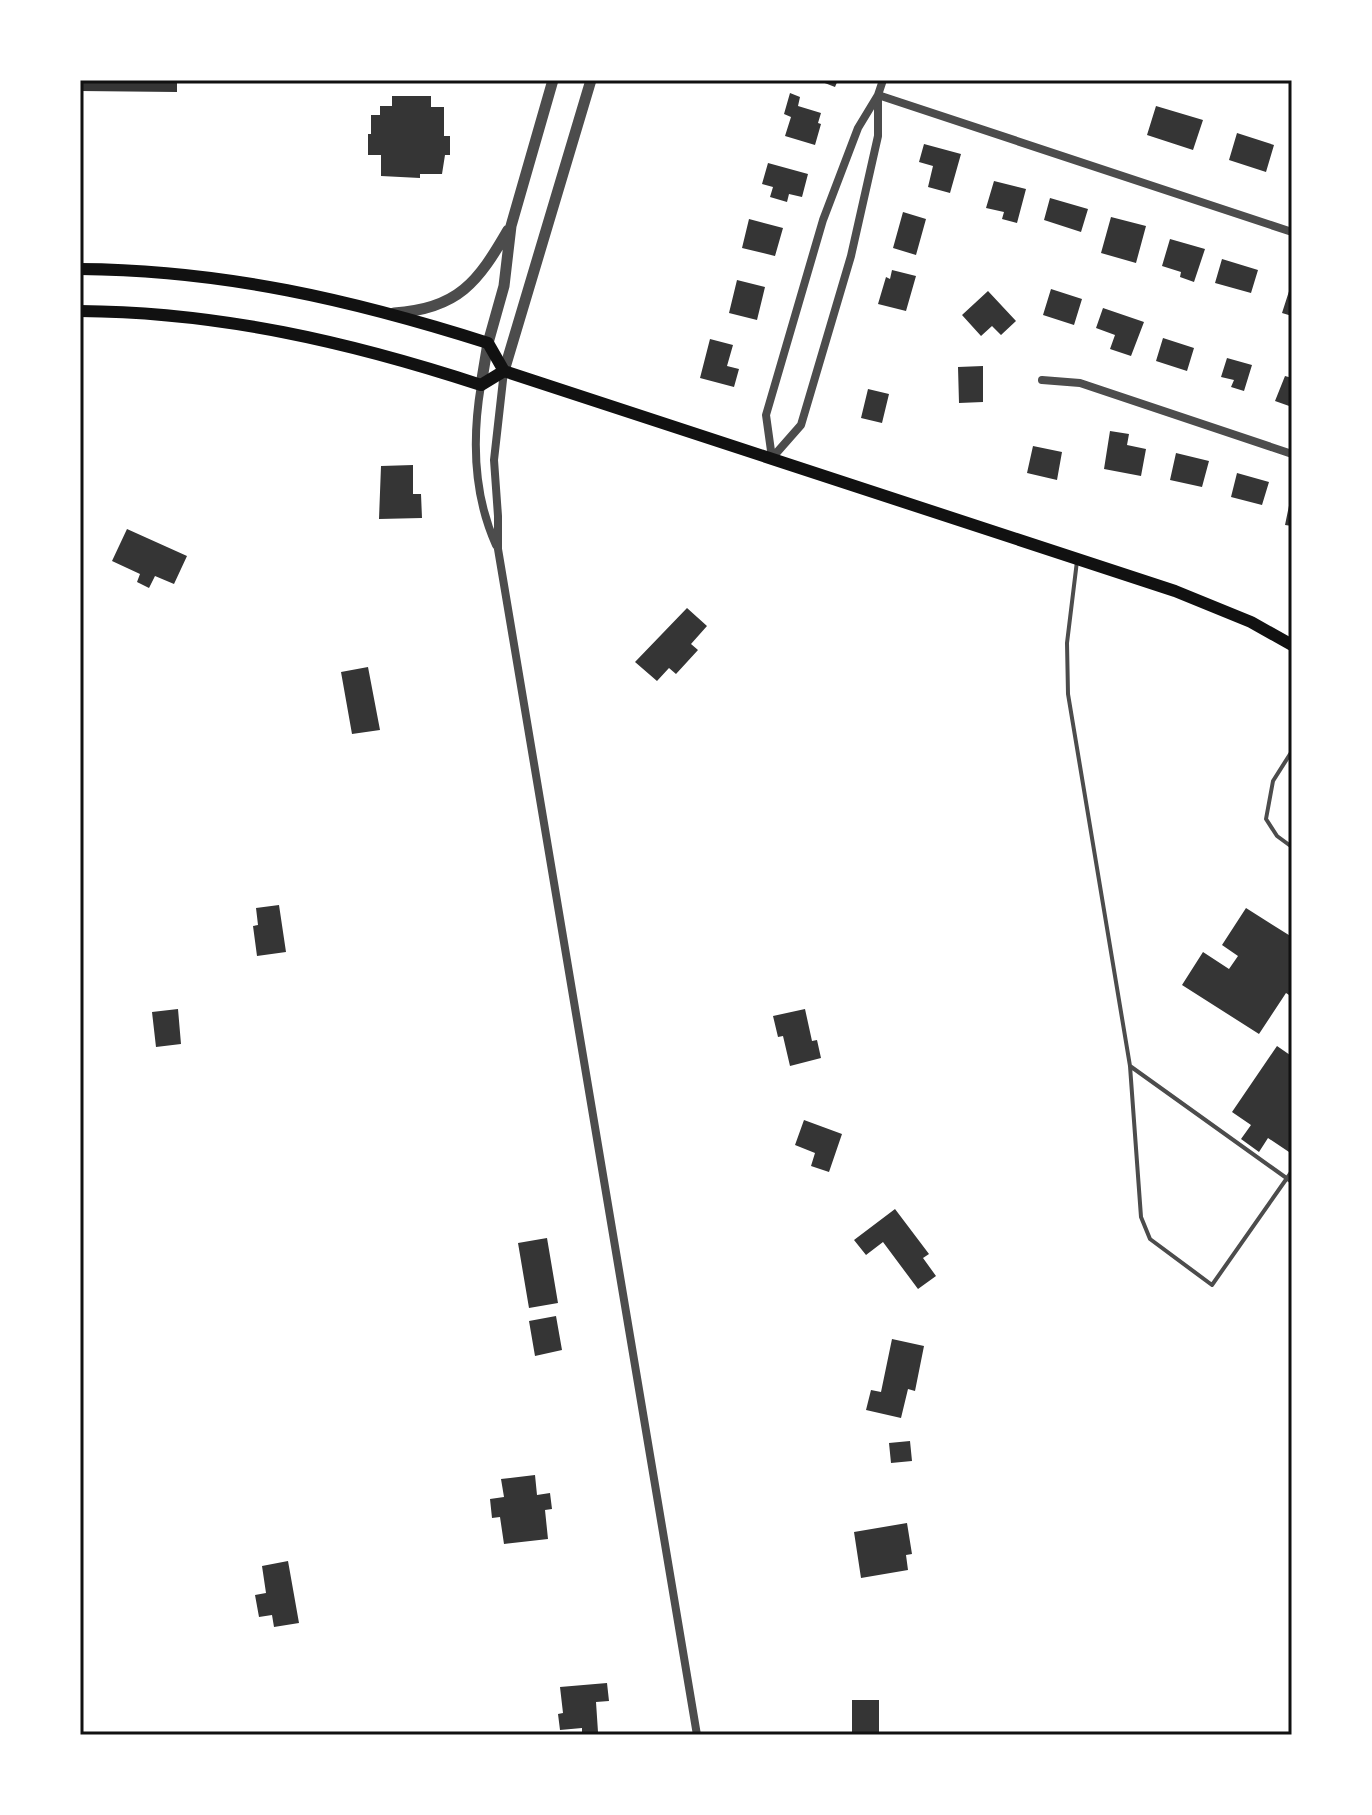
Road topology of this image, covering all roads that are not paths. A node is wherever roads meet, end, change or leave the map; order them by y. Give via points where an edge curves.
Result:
1 (553, 80) edge
2 (589, 80) edge
3 (883, 80) edge
4 (878, 95) junction
5 (511, 226) junction
6 (1292, 232) edge
7 (80, 269) edge
8 (80, 311) edge
9 (393, 313) junction
10 (488, 343) junction
11 (504, 371) junction
12 (1042, 380) dead end
13 (481, 385) junction
14 (1292, 454) edge
15 (772, 458) junction
16 (498, 549) junction
17 (1077, 558) junction
18 (1292, 645) edge
19 (1292, 751) edge
20 (1292, 847) edge
21 (1130, 1066) junction
22 (1292, 1171) edge
23 (1289, 1180) edge
24 (697, 1735) edge

1 - 5 street
2 - 11 street
3 - 4 street
4 - 6 street
4 - 15 street via 858,128 823,220 792,325 766,415
4 - 15 street via 878,136 851,256 801,425
5 - 9 street via 489,263 455,298 430,309
5 - 10 street via 504,286
7 - 9 main road via 235,280
8 - 13 main road via 275,329 381,353
9 - 10 main road
10 - 11 main road
10 - 13 street
11 - 13 main road
11 - 15 main road
11 - 16 street via 494,460
12 - 14 street via 1080,383
13 - 16 street via 477,470 484,518
15 - 17 main road
16 - 24 street
17 - 18 main road via 1175,591
17 - 21 lane via 1067,643 1068,694
19 - 20 lane via 1273,781 1266,819
21 - 23 lane
21 - 23 lane via 1141,1217 1150,1239 1212,1285
22 - 23 lane

